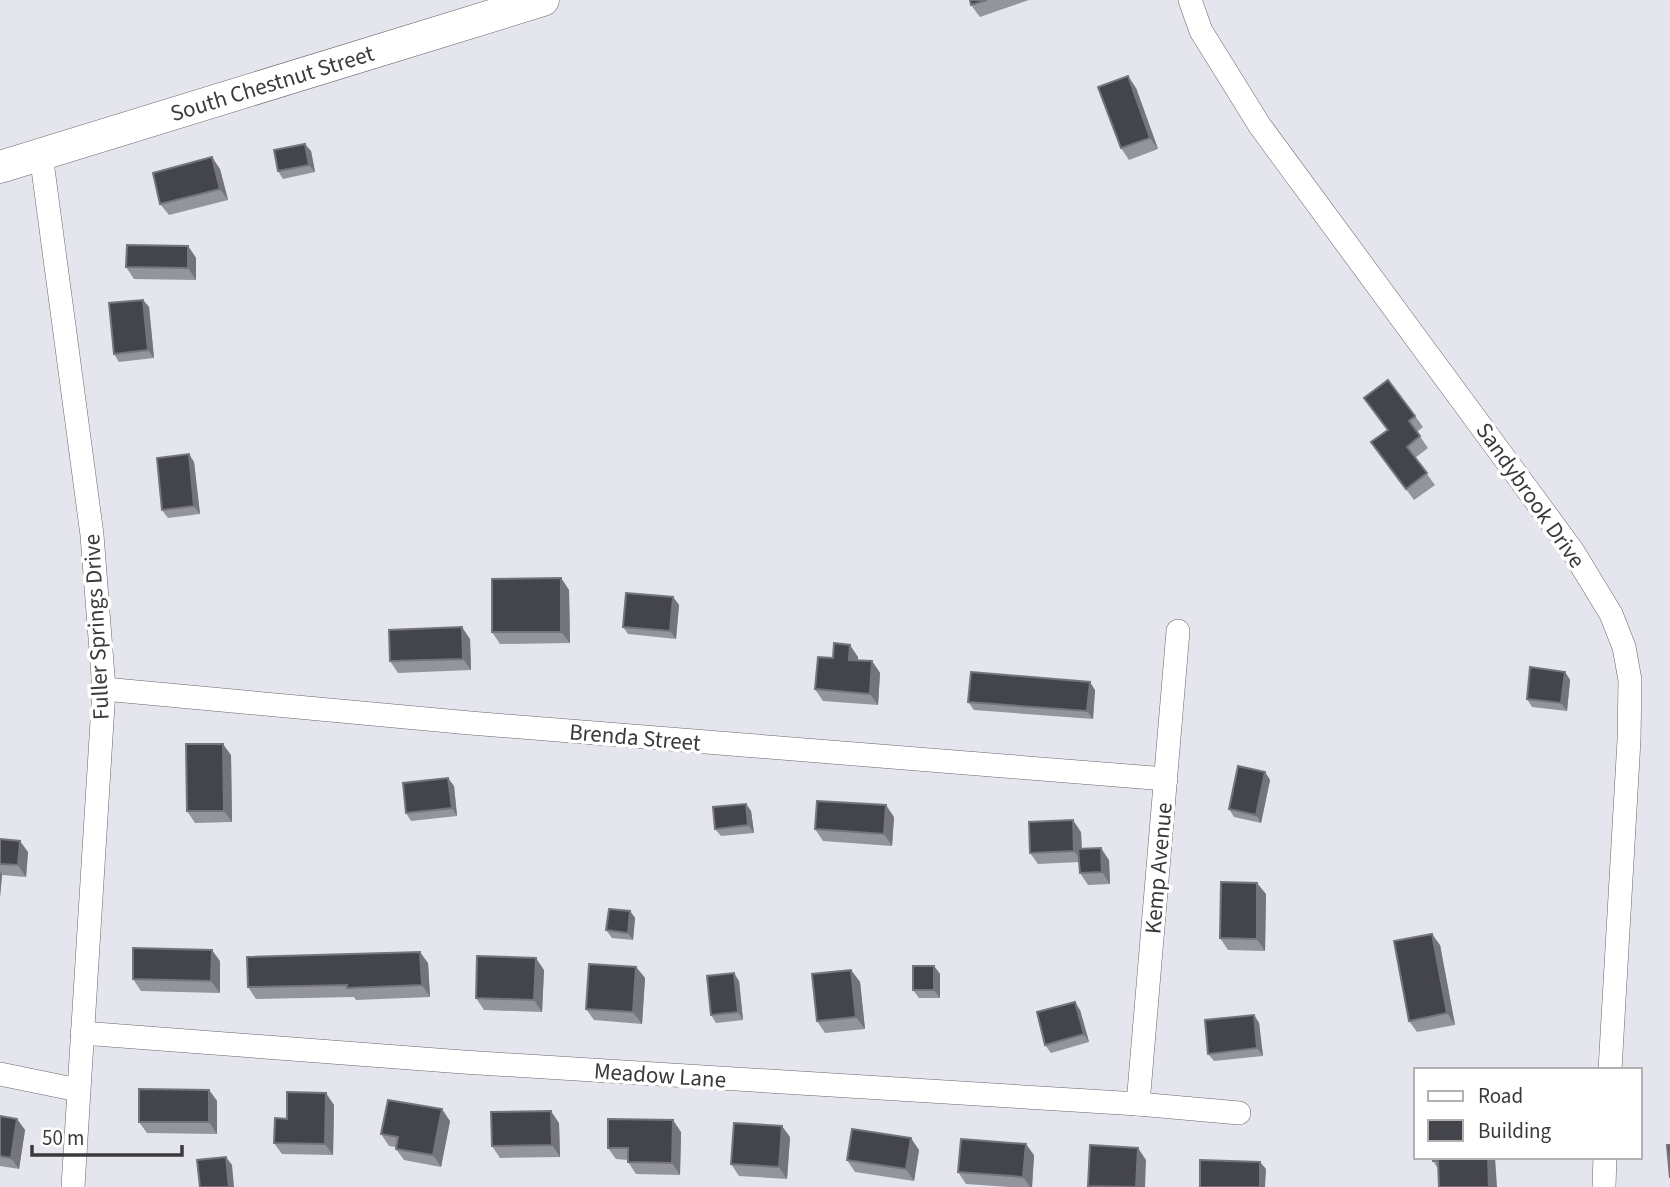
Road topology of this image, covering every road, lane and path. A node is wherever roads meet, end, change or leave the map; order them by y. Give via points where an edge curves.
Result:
1 (543, 0) edge
2 (1190, 0) edge
3 (41, 154) junction
4 (0, 167) edge
5 (1178, 631) dead end
6 (104, 689) junction
7 (1166, 779) junction
8 (82, 1033) junction
9 (1610, 1068) edge
10 (0, 1074) edge
11 (78, 1090) junction
12 (1138, 1104) junction
13 (1238, 1113) dead end
14 (1605, 1159) edge
15 (73, 1187) edge
16 (1604, 1187) edge

1 - 3 main road, South Chestnut Street
2 - 9 street, Sandybrook Drive via 1201,31 1260,126 1572,550 1611,614 1624,647 1630,680 1628,754
3 - 4 main road, South Chestnut Street
3 - 6 street, Fuller Springs Drive via 92,535
5 - 7 street, Kemp Avenue
6 - 7 street, Brenda Street
6 - 8 street, Fuller Springs Drive
7 - 12 street, Kemp Avenue
8 - 11 street, Fuller Springs Drive
8 - 12 street, Meadow Lane
10 - 11 street
11 - 15 street, Fuller Springs Drive
12 - 13 street, Meadow Lane
14 - 16 street

